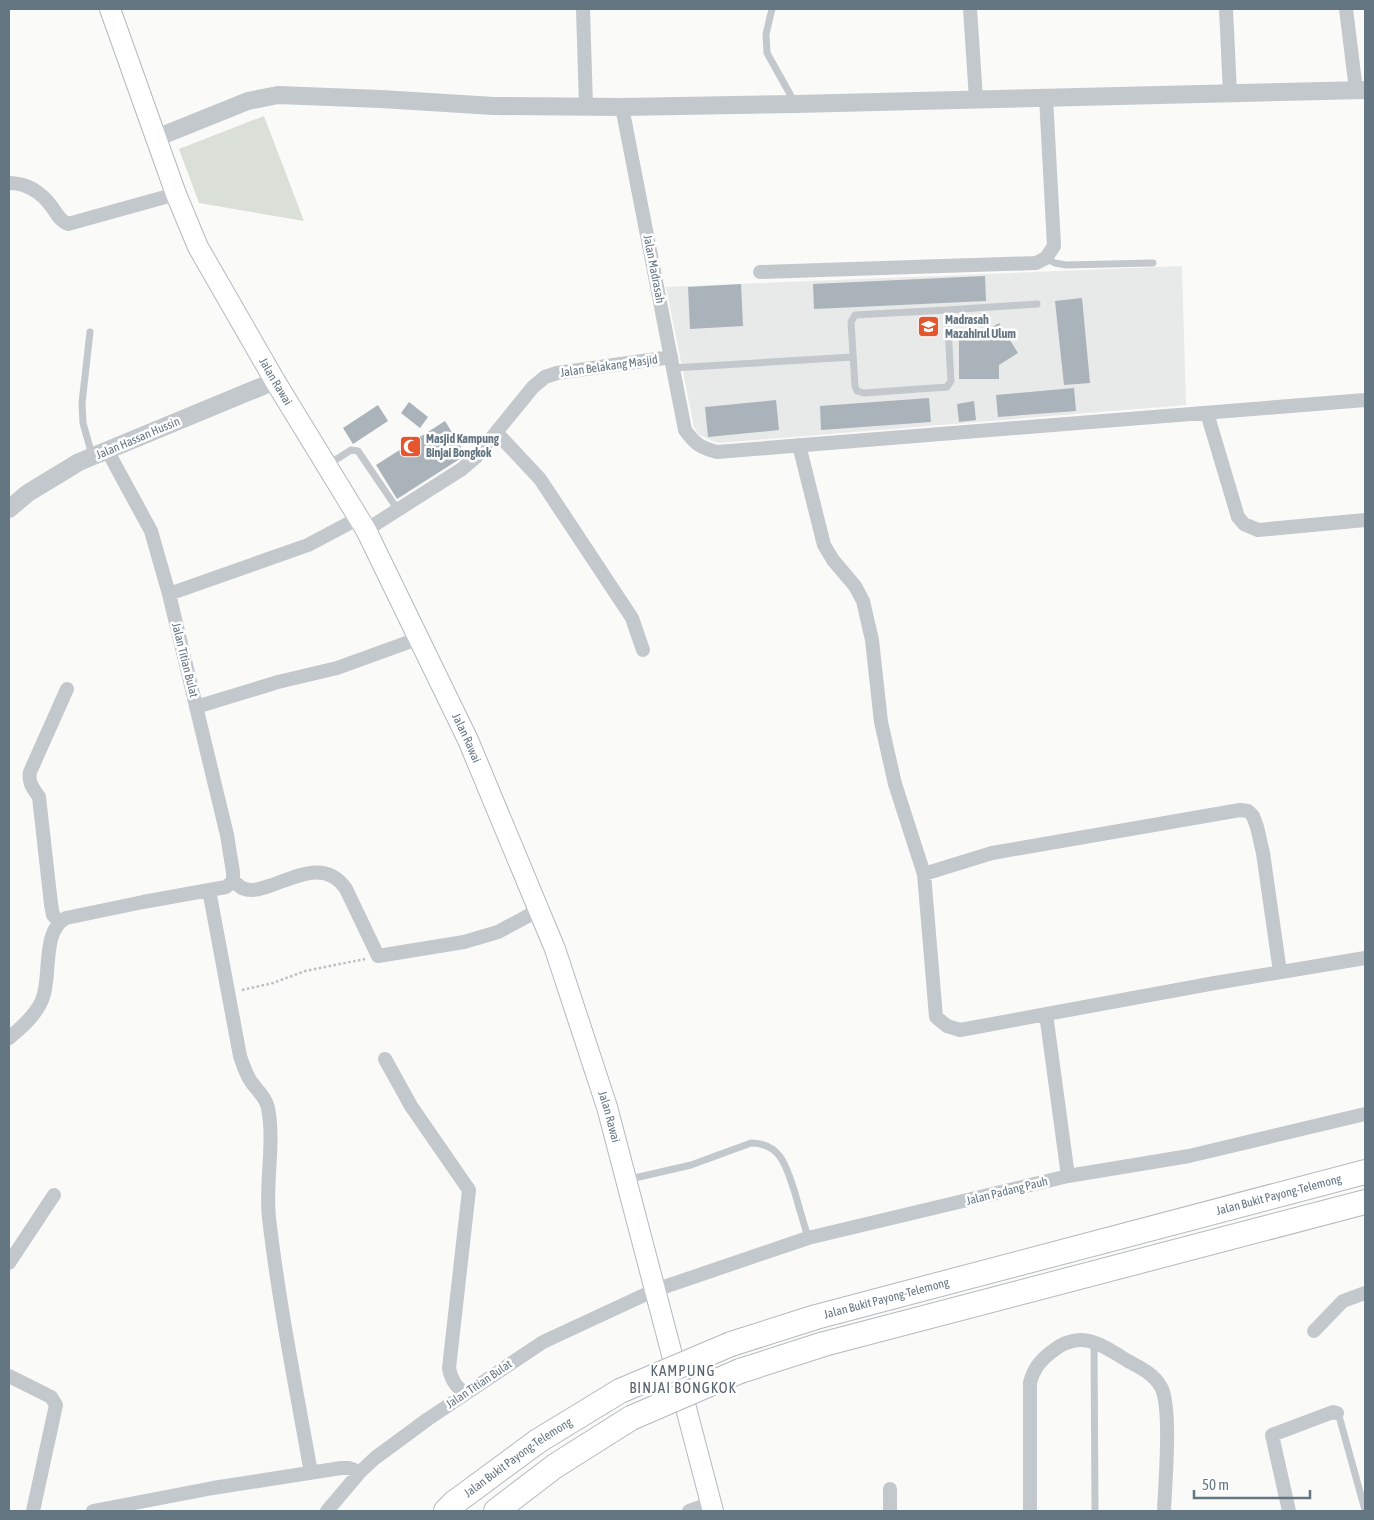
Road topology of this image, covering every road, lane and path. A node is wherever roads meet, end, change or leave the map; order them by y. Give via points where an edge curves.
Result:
1 (110, 9) edge
2 (583, 9) edge
3 (772, 9) edge
4 (970, 9) edge
5 (1226, 9) edge
6 (1346, 9) edge
7 (1361, 90) edge
8 (1230, 93) junction
9 (1046, 97) junction
10 (976, 99) junction
11 (796, 104) junction
12 (586, 106) junction
13 (622, 107) junction
14 (156, 138) junction
15 (9, 183) edge
16 (176, 194) junction
17 (1046, 258) junction
18 (1153, 263) dead end
19 (760, 272) dead end
20 (1037, 304) dead end
21 (946, 310) junction
22 (90, 332) dead end
23 (853, 357) junction
24 (672, 363) junction
25 (275, 381) junction
26 (1365, 400) edge
27 (1208, 413) junction
28 (496, 432) junction
29 (799, 445) junction
30 (100, 453) junction
31 (326, 466) junction
32 (9, 509) edge
33 (398, 510) junction
34 (1365, 520) edge
35 (362, 524) junction
36 (169, 594) junction
37 (420, 638) junction
38 (643, 650) dead end
39 (67, 689) dead end
40 (196, 707) junction
41 (924, 874) junction
42 (233, 881) junction
43 (209, 890) junction
44 (539, 910) junction
45 (59, 922) junction
46 (378, 956) junction
47 (1365, 958) edge
48 (1280, 972) junction
49 (228, 992) junction
50 (1046, 1014) junction
51 (9, 1038) edge
52 (385, 1059) dead end
53 (1365, 1114) edge
54 (1365, 1172) edge
55 (1068, 1176) junction
56 (626, 1180) junction
57 (54, 1195) dead end
58 (1365, 1202) edge
59 (808, 1238) junction
60 (9, 1263) edge
61 (655, 1290) junction
62 (1365, 1293) edge
63 (1314, 1331) dead end
64 (1094, 1343) junction
65 (9, 1376) edge
66 (465, 1394) junction
67 (1337, 1413) joint
68 (360, 1472) junction
69 (311, 1473) junction
70 (890, 1488) dead end
71 (712, 1507) edge
72 (1285, 1510) edge
73 (1365, 1510) edge
74 (33, 1511) edge
75 (94, 1511) edge
76 (327, 1511) edge
77 (446, 1511) edge
78 (496, 1511) edge
79 (689, 1511) edge
80 (890, 1511) edge
81 (1030, 1511) edge
82 (1096, 1511) edge
83 (1164, 1511) edge

1 - 14 main road, Jalan Rawai
2 - 12 street
3 - 11 lane via 766,34 767,53
4 - 10 street
5 - 8 street
6 - 7 street
7 - 8 street
8 - 9 street
9 - 10 street
9 - 17 street via 1054,246
10 - 11 street
11 - 13 street
12 - 13 street
12 - 14 street via 494,106 278,95 248,102
13 - 24 street, Jalan Madrasah
14 - 16 main road, Jalan Rawai
15 - 16 street via 30,187 40,193 68,224
16 - 25 main road, Jalan Rawai via 202,255
17 - 18 lane via 1066,265
17 - 19 street via 1036,263
20 - 21 lane
21 - 23 lane via 855,315 852,319
21 - 23 lane via 950,381 947,387 857,391
22 - 30 lane via 83,422
23 - 24 lane
24 - 28 street, Jalan Belakang Masjid via 557,373 545,377
24 - 29 street, Jalan Madrasah via 685,430 693,442 718,452
25 - 30 street, Jalan Hassan Hussin
25 - 31 main road, Jalan Rawai
26 - 27 street
27 - 29 street
27 - 34 street via 1238,516 1244,524 1258,530
28 - 33 street, Jalan Belakang Masjid via 462,470
28 - 38 street via 545,487 632,618
29 - 41 street via 824,545 863,601 872,640 881,722 895,784
30 - 32 street, Jalan Hassan Hussin via 62,472
30 - 36 street, Jalan Titian Bulat via 151,530
31 - 33 lane via 351,450 358,451
31 - 35 main road, Jalan Rawai
33 - 35 street, Jalan Belakang Masjid
35 - 36 street, Jalan Belakang Masjid
35 - 37 main road, Jalan Rawai
36 - 40 street, Jalan Titian Bulat
37 - 40 street via 337,668
37 - 44 main road, Jalan Rawai via 468,740
39 - 45 street via 29,779 39,796 51,904 53,915
40 - 42 street, Jalan Titian Bulat via 227,835
41 - 48 street via 992,853 1230,811 1248,811 1258,827
41 - 50 street via 936,1017 947,1026 960,1030
42 - 43 street via 226,887
42 - 46 street via 242,888 255,890 315,871 330,873 342,882
43 - 45 street
43 - 49 street
44 - 46 street via 498,932 464,942
44 - 56 main road, Jalan Rawai via 582,1028
45 - 51 street via 52,934 42,1002
46 - 49 path via 313,969 250,989
47 - 48 street
48 - 50 street
49 - 69 street via 244,1070 268,1106 269,1216
50 - 55 street
52 - 66 street via 411,1106 469,1190 449,1368 451,1378
53 - 55 street, Jalan Padang Pauh via 1188,1156
54 - 77 highway, Jalan Bukit Payong-Telemong, bridge via 816,1316 731,1344 620,1391 538,1441
55 - 59 street, Jalan Padang Pauh
56 - 59 lane via 759,1143 774,1150 786,1164
56 - 61 main road, Jalan Rawai
57 - 60 street
58 - 78 highway, bridge via 834,1342 740,1371 631,1418 556,1466
59 - 61 street, Jalan Padang Pauh
61 - 66 street, Jalan Titian Bulat via 543,1342
61 - 71 main road, Jalan Rawai
62 - 63 street via 1343,1301
64 - 81 street via 1077,1339 1066,1342 1041,1360 1032,1371
64 - 82 lane
64 - 83 street via 1144,1370 1161,1387 1167,1409
65 - 74 street via 50,1397 56,1405
66 - 68 street, Jalan Titian Bulat
67 - 72 street via 1272,1435
67 - 73 lane
68 - 69 street via 341,1468
68 - 76 street, Jalan Titian Bulat
69 - 75 street
70 - 80 street
71 - 79 street

